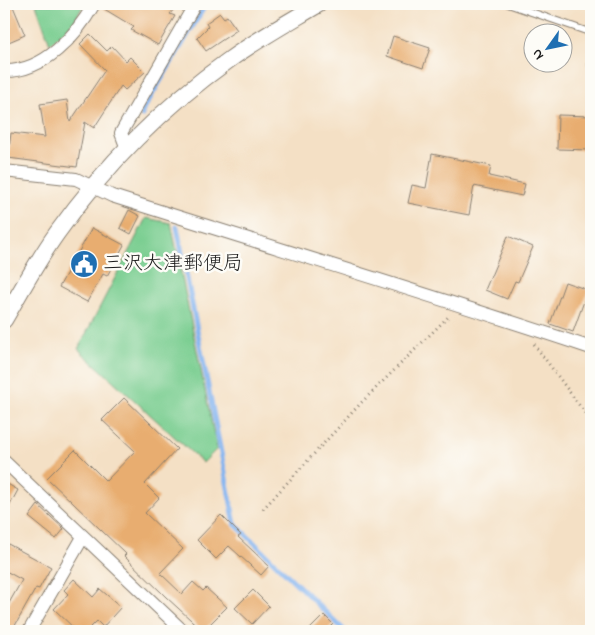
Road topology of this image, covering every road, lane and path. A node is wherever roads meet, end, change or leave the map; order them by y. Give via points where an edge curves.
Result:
1 (94, 4) edge
2 (195, 4) edge
3 (319, 4) edge
4 (508, 4) edge
5 (591, 68) edge
6 (4, 71) edge
7 (127, 149) junction
8 (4, 171) edge
9 (92, 187) junction
10 (458, 303) junction
11 (4, 320) edge
12 (518, 323) junction
13 (591, 348) edge
14 (591, 421) edge
15 (4, 461) edge
16 (263, 509) dead end
17 (83, 537) junction
18 (29, 631) edge
19 (183, 631) edge

1 - 6 street via 73,37 52,53 30,67
2 - 7 street via 121,133
3 - 7 street via 223,64
4 - 5 lane via 589,32
7 - 9 street
8 - 9 street via 76,180
9 - 10 street via 351,272
9 - 11 street via 56,234
10 - 12 street
10 - 16 path via 449,317 361,403
12 - 13 street
12 - 14 path
15 - 17 street
17 - 18 street
17 - 19 street

